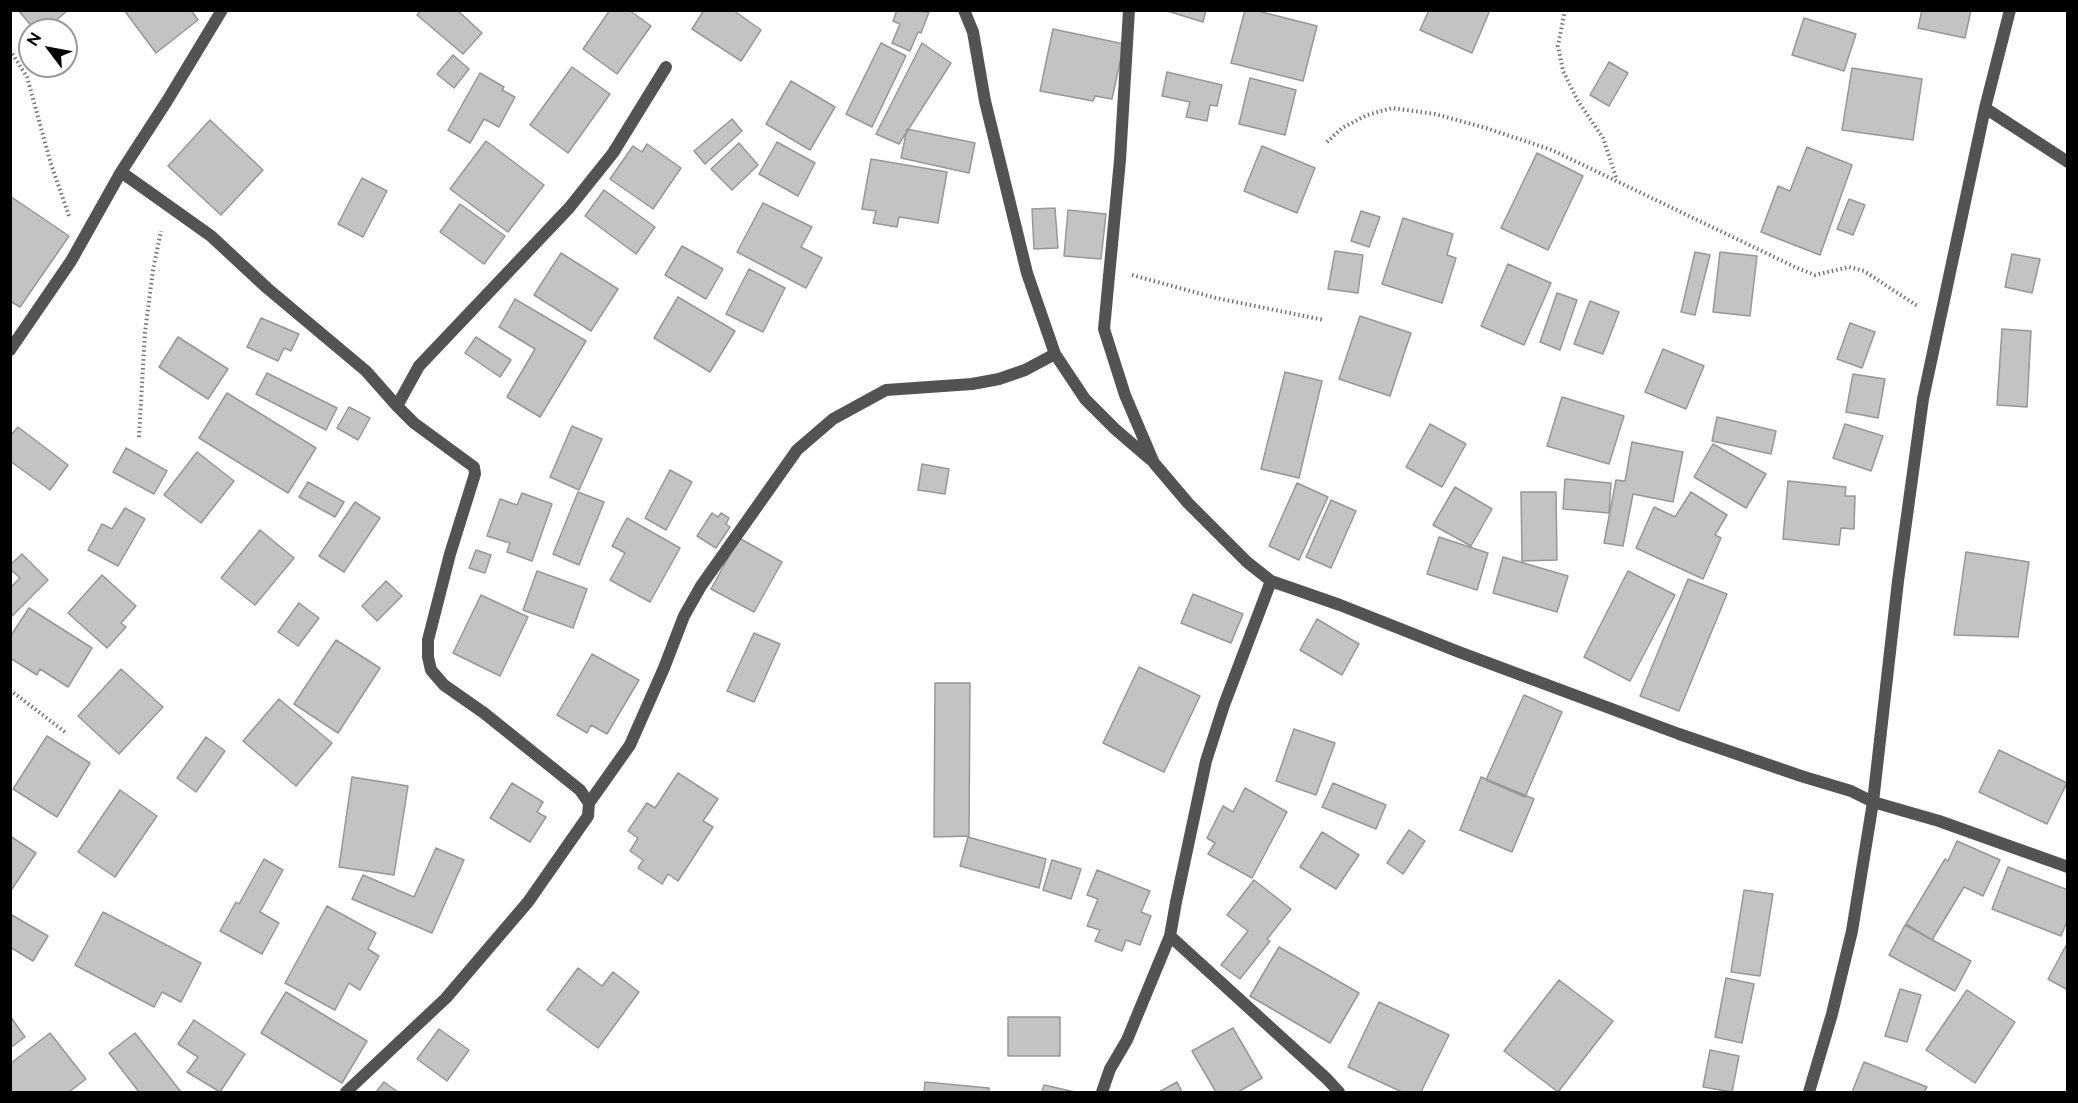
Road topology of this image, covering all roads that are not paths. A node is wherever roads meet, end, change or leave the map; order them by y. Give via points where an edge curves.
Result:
1 (222, 10) edge
2 (964, 10) edge
3 (1129, 10) edge
4 (2010, 10) edge
5 (666, 67) dead end
6 (1985, 108) junction
7 (2067, 162) edge
8 (121, 172) junction
9 (10, 350) edge
10 (1055, 354) junction
11 (397, 406) junction
12 (1154, 463) junction
13 (1271, 582) junction
14 (1873, 802) junction
15 (590, 803) junction
16 (2067, 867) edge
17 (1170, 936) junction
18 (346, 1092) edge
19 (1102, 1092) edge
20 (1339, 1092) edge
21 (1809, 1092) edge

1 - 8 street
2 - 10 street via 973,32 985,101 1027,273
3 - 12 street via 1104,329 1125,395
4 - 6 street
5 - 11 street via 613,153 569,208 418,366
6 - 7 street
6 - 14 street via 1923,399
8 - 9 street via 71,261
8 - 11 street via 211,236 366,371
10 - 12 street via 1084,399
10 - 15 street via 999,379 886,390 833,419 797,450 701,586 684,616 630,745
11 - 15 street via 474,467 475,474 428,640 431,670 444,685 580,790
12 - 13 street via 1188,503
13 - 14 street
13 - 17 street via 1206,761
14 - 16 street
14 - 21 street via 1852,931
15 - 18 street via 588,816 528,902 446,998
17 - 19 street
17 - 20 street

